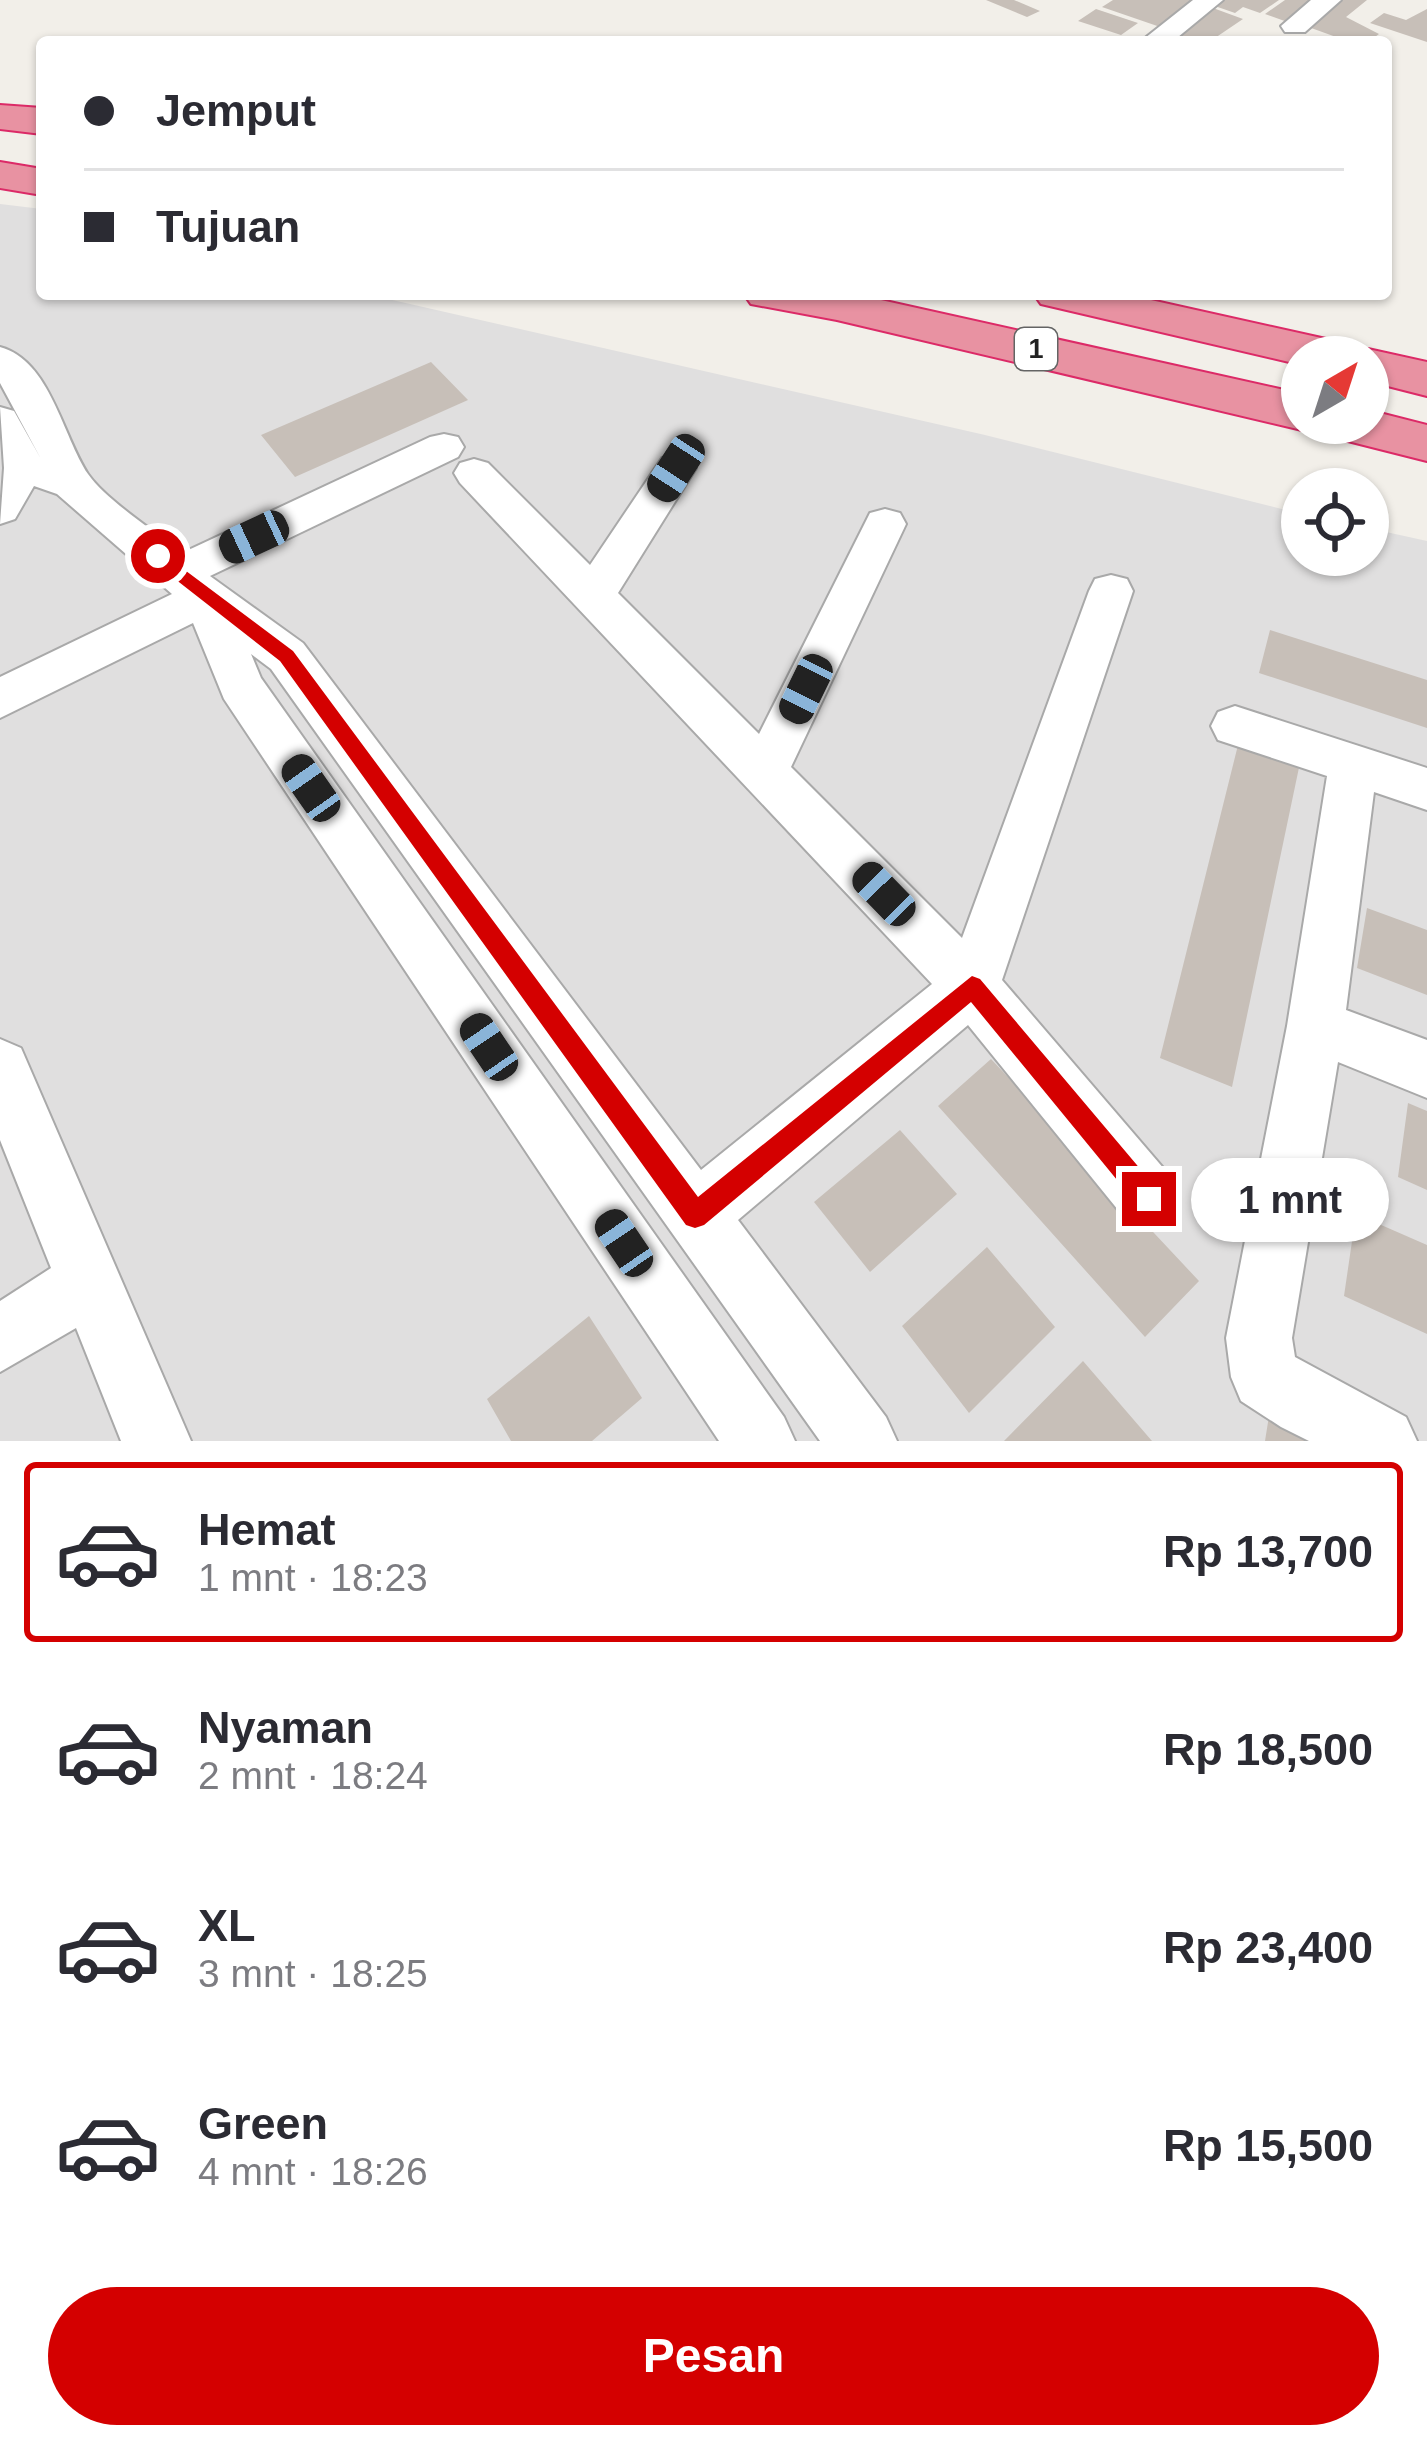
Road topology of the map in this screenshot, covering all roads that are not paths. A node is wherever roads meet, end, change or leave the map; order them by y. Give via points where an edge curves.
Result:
1 (1210, 0) edge
2 (1328, 0) edge
3 (1294, 26) dead end
4 (1162, 36) edge
5 (0, 117) edge
6 (36, 120) edge
7 (0, 175) edge
8 (36, 181) edge
9 (809, 300) edge
10 (1084, 300) edge
11 (1281, 345) edge
12 (1389, 370) edge
13 (7, 376) edge
14 (1427, 379) edge
15 (1281, 407) edge
16 (0, 420) edge
17 (1389, 434) edge
18 (1427, 443) edge
19 (24, 468) junction
20 (676, 468) dead end
21 (75, 487) junction
22 (0, 509) edge
23 (885, 524) dead end
24 (192, 585) junction
25 (1112, 591) dead end
26 (596, 593) junction
27 (0, 700) edge
28 (1234, 726) dead end
29 (1353, 765) junction
30 (765, 771) junction
31 (1427, 789) edge
32 (432, 856) junction
33 (382, 890) junction
34 (972, 987) junction
35 (1315, 1026) junction
36 (0, 1068) edge
37 (1427, 1069) edge
38 (1149, 1199) dead end
39 (695, 1216) junction
40 (89, 1281) junction
41 (0, 1340) edge
42 (758, 1440) edge
43 (156, 1441) edge
44 (862, 1441) edge
45 (1382, 1441) edge

1 - 4 street
2 - 3 street
5 - 6 highway
7 - 8 highway
9 - 15 highway, 1
10 - 11 highway, 1
12 - 14 highway
13 - 21 street via 47,424
16 - 19 street
17 - 18 highway
19 - 21 street
19 - 22 street
20 - 26 street
21 - 24 street
23 - 30 street
24 - 26 street via 459,460
24 - 27 street
24 - 32 street via 286,656
24 - 33 street via 241,686
25 - 34 street
26 - 30 street
28 - 29 street
29 - 31 street
29 - 35 street
30 - 34 street
32 - 33 street
32 - 39 street
33 - 42 street
34 - 38 street
34 - 39 street
35 - 37 street
35 - 45 street via 1259,1338 1265,1377
36 - 40 street
39 - 44 street
40 - 41 street
40 - 43 street

